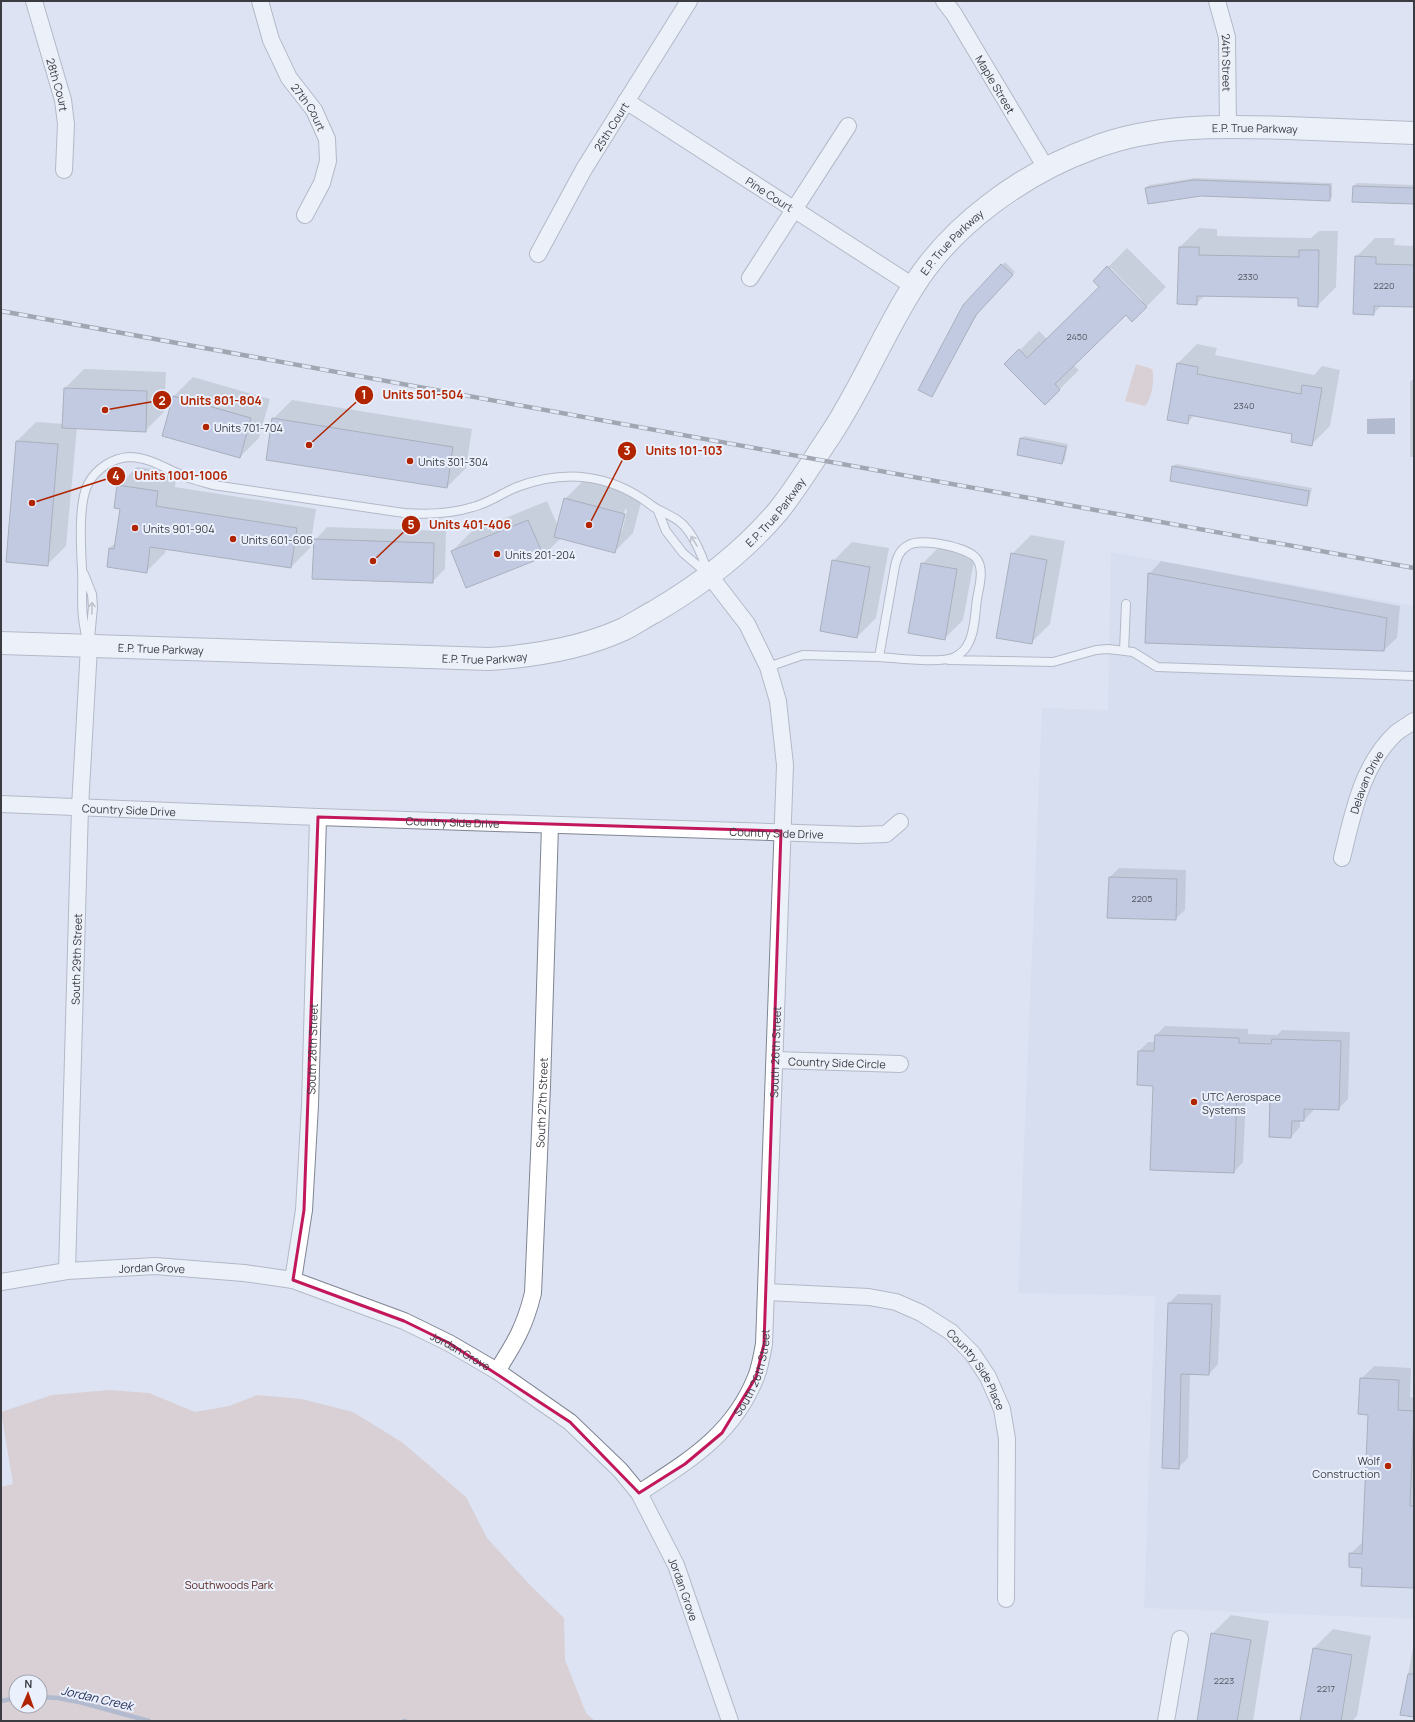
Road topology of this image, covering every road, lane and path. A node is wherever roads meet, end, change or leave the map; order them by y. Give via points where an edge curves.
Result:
1 (34, 1) edge
2 (260, 1) edge
3 (689, 1) edge
4 (944, 1) edge
5 (1217, 1) edge
6 (626, 101) junction
7 (848, 126) dead end
8 (1228, 126) junction
9 (1414, 133) edge
10 (1046, 168) junction
11 (64, 170) dead end
12 (795, 208) junction
13 (305, 215) dead end
14 (538, 254) dead end
15 (750, 278) dead end
16 (914, 286) junction
17 (658, 511) junction
18 (710, 576) junction
19 (1126, 604) dead end
20 (1, 644) edge
21 (89, 647) junction
22 (1124, 651) junction
23 (879, 657) junction
24 (942, 660) junction
25 (768, 667) junction
26 (1414, 676) edge
27 (1414, 721) edge
28 (1, 804) edge
29 (80, 807) junction
30 (318, 817) junction
31 (900, 822) dead end
32 (550, 825) junction
33 (781, 831) junction
34 (1342, 858) dead end
35 (775, 1060) junction
36 (900, 1064) dead end
37 (67, 1271) junction
38 (293, 1280) junction
39 (1, 1282) edge
40 (767, 1292) junction
41 (497, 1372) junction
42 (639, 1493) junction
43 (1006, 1600) dead end
44 (1180, 1640) dead end
45 (730, 1721) edge
46 (1166, 1721) edge

1 - 11 street, 28th Court via 63,100 66,124
2 - 13 street, 27th Court via 271,40 289,78 314,110 327,139 328,161 322,183
3 - 6 street, 25th Court
4 - 10 street, Maple Street
5 - 8 street, 24th Street via 1227,37
6 - 12 street, Pine Court
6 - 14 street, 25th Court via 584,169
7 - 12 street
8 - 9 main road, E.P. True Parkway
8 - 10 main road, E.P. True Parkway via 1165,130 1130,136 1095,147
10 - 16 main road, E.P. True Parkway via 966,224 937,255
12 - 15 street
12 - 16 street, Pine Court
16 - 18 main road, E.P. True Parkway via 832,432 794,490 750,541
17 - 18 lane via 666,531 683,552
18 -> 17 lane via 696,543 680,522
17 - 21 lane via 623,487 583,476 538,480 516,487 475,507 452,513 428,515 213,485 185,477 143,458 117,459 95,474 88,485 83,504 82,569 92,594 93,607
18 - 21 main road, E.P. True Parkway via 624,629 558,650 512,658 468,659
18 - 25 street, South 26th Street via 747,624
19 - 22 lane
20 - 21 main road, E.P. True Parkway
21 - 29 street, South 29th Street
22 - 24 lane via 1096,650 1053,662
22 - 26 lane via 1133,652 1157,667
23 - 24 lane
23 - 24 lane via 898,555 907,546 918,542 960,549 977,559 981,567 981,580 969,643 955,657
23 - 25 lane via 803,655
25 - 33 street, South 26th Street via 778,701 784,765
27 - 34 street, Delavan Drive via 1397,733 1383,748 1367,773
28 - 29 street, Country Side Drive
29 - 30 street, Country Side Drive
29 - 37 street, South 29th Street
30 - 32 street, Country Side Drive
30 - 38 street, South 28th Street via 310,1105 304,1210
31 - 33 street, Country Side Drive via 886,834
32 - 33 street, Country Side Drive
32 - 41 street, South 27th Street via 533,1292 528,1316 519,1336
33 - 35 street, South 26th Street
35 - 36 street, Country Side Circle
35 - 40 street, South 26th Street
37 - 38 street, Jordan Grove via 155,1266 244,1273
37 - 39 street, Jordan Grove
38 - 41 street, Jordan Grove via 404,1321 449,1343
40 - 42 street, South 26th Street via 764,1344 756,1377 742,1403 722,1433 685,1464
40 - 43 street, Country Side Place via 869,1297 896,1302 921,1313 951,1332 972,1353 988,1377 1002,1408 1007,1439
41 - 42 street, Jordan Grove via 570,1422 620,1470
42 - 45 street, Jordan Grove via 676,1565
44 - 46 street

